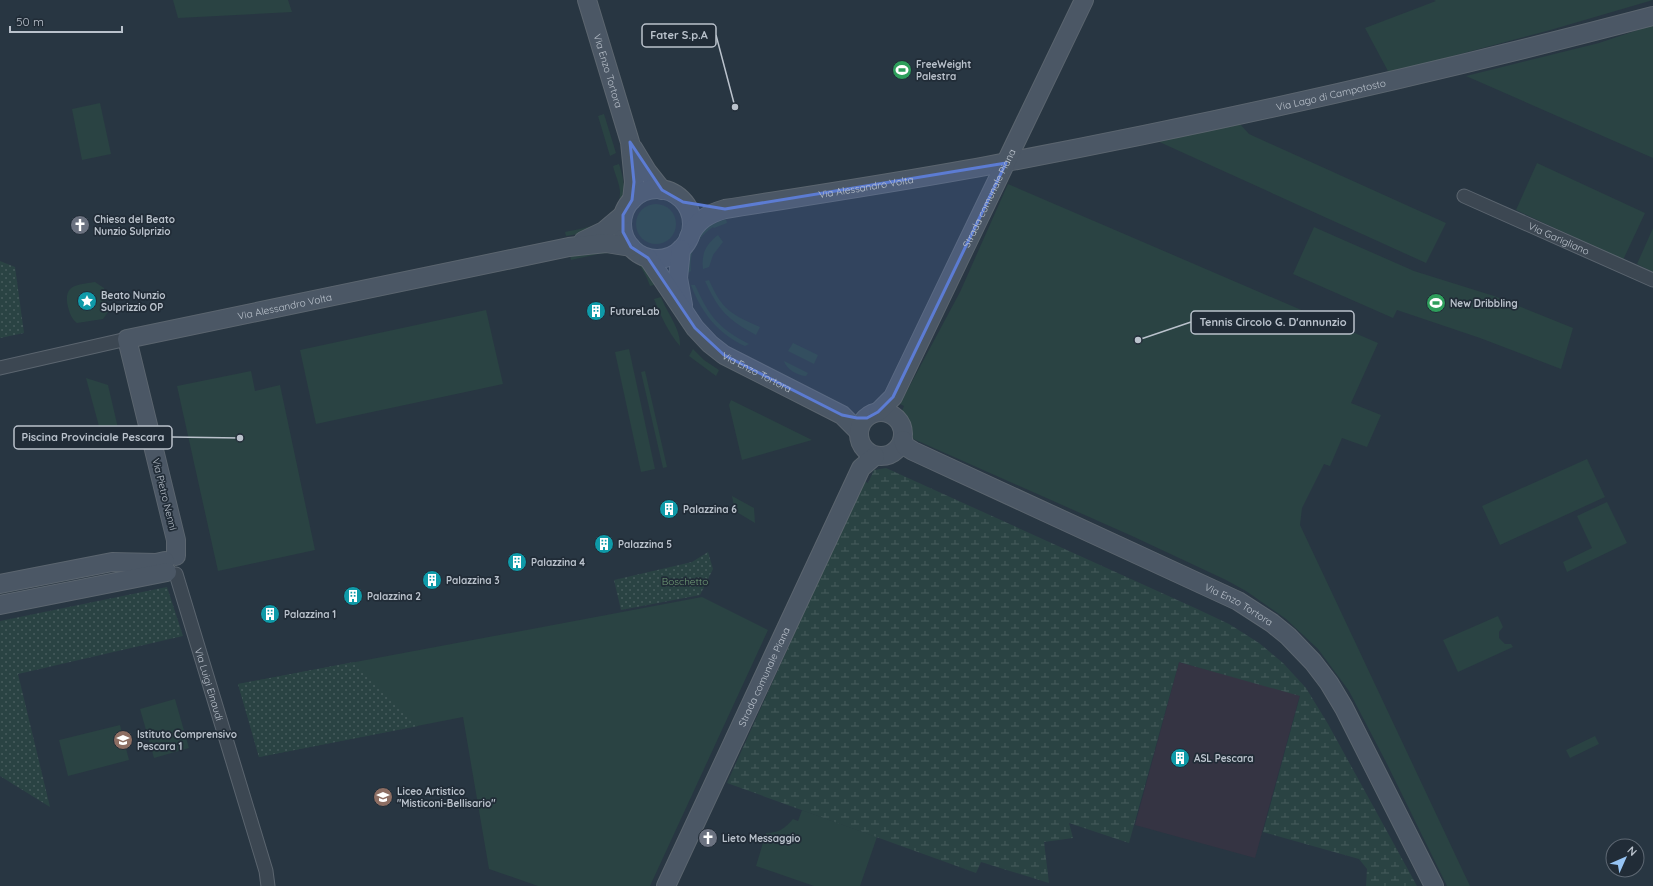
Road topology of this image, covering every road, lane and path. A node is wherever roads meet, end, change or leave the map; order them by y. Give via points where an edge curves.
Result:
1 (587, 0) edge
2 (1084, 0) edge
3 (1653, 16) edge
4 (630, 142) junction
5 (1006, 163) junction
6 (662, 190) junction
7 (1464, 196) dead end
8 (632, 200) junction
9 (683, 202) junction
10 (725, 209) junction
11 (623, 215) junction
12 (685, 243) junction
13 (569, 247) junction
14 (631, 247) junction
15 (648, 258) junction
16 (1653, 280) edge
17 (685, 312) junction
18 (127, 339) junction
19 (0, 368) edge
20 (893, 397) junction
21 (895, 416) junction
22 (866, 427) junction
23 (898, 446) junction
24 (875, 456) junction
25 (861, 468) junction
26 (171, 566) junction
27 (0, 584) edge
28 (0, 605) edge
29 (268, 886) edge
30 (666, 886) edge
31 (1434, 886) edge

1 - 4 street, Via Enzo Tortora
2 - 5 street, Strada comunale Piana
3 - 5 street, Via Lago di Campotosto via 1334,94
4 - 6 street, Via Enzo Tortora
4 - 8 street, Via Enzo Tortora via 634,182
5 - 10 street, Via Alessandro Volta
5 - 20 street, Strada comunale Piana
6 - 8 street via 640,193
6 - 9 street via 677,196
7 - 16 street, Via Garigliano
8 - 11 street
9 - 10 street, Via Alessandro Volta
9 - 12 street via 691,218 691,228
10 - 12 street, Via Alessandro Volta via 703,218
11 - 13 street, Via Alessandro Volta via 604,232
11 - 14 street via 623,232
12 - 15 street via 672,256
12 - 17 street, Via Enzo Tortora via 678,278
13 - 14 street, Via Alessandro Volta via 606,243
13 - 18 street, Via Alessandro Volta
14 - 15 street
15 - 17 street, Via Enzo Tortora
17 - 22 street, Via Enzo Tortora via 703,337 724,355
18 - 19 street, Via Alessandro Volta
18 - 26 street, Via Pietro Nenni via 176,540
20 - 21 street
20 - 22 street, Strada comunale Piana
21 - 22 street via 884,412
21 - 23 street via 902,424
22 - 24 street via 869,453
22 - 25 street, Strada comunale Piana
23 - 24 street via 885,456
23 - 31 street, Via Enzo Tortora via 923,455 1238,601 1288,636 1313,662 1335,692
24 - 25 street, Strada comunale Piana
25 - 30 street, Strada comunale Piana
26 - 27 street via 112,562
26 - 28 street
26 - 29 street, Via Luigi Einaudi via 266,871

